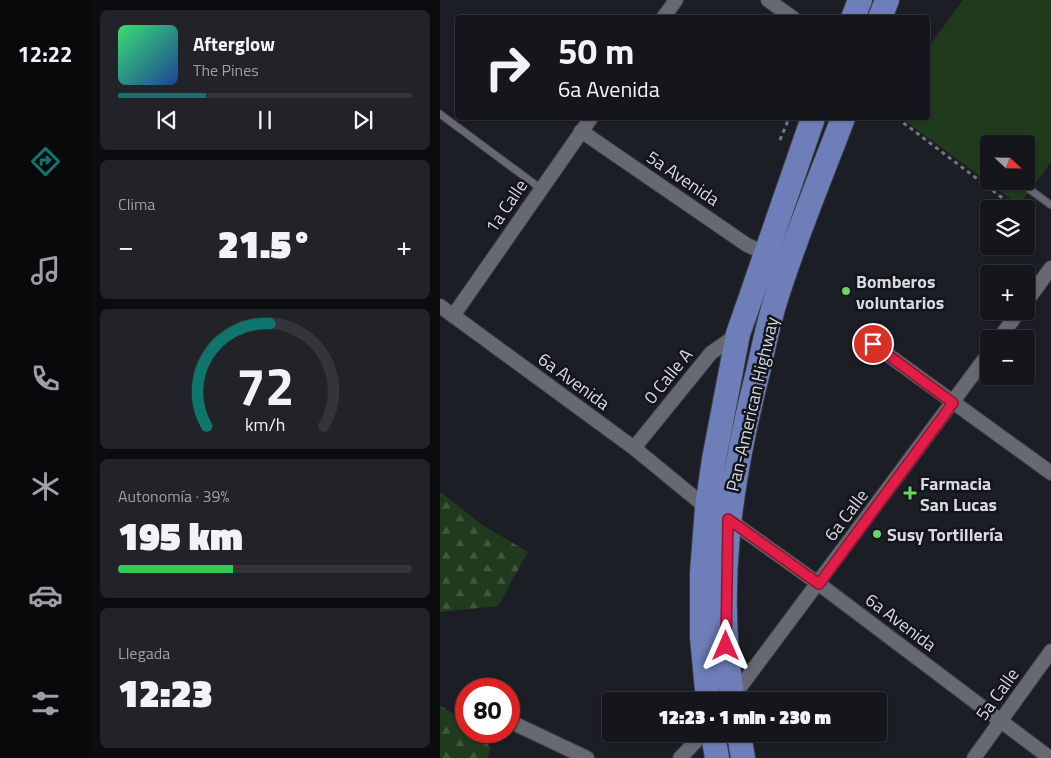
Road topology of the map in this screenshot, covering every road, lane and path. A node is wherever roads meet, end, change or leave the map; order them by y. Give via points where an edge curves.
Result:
1 (676, 0) edge
2 (768, 0) edge
3 (860, 0) edge
4 (887, 0) edge
5 (665, 15) edge
6 (789, 15) edge
7 (854, 15) edge
8 (881, 15) edge
9 (440, 114) edge
10 (589, 120) edge
11 (788, 120) edge
12 (812, 120) edge
13 (842, 120) edge
14 (900, 120) edge
15 (581, 131) junction
16 (780, 140) dead end
17 (540, 188) junction
18 (1030, 190) edge
19 (1005, 200) edge
20 (1051, 205) edge
21 (765, 253) junction
22 (1051, 268) edge
23 (1035, 290) edge
24 (440, 306) edge
25 (453, 316) junction
26 (738, 334) junction
27 (873, 344) dead end
28 (980, 366) edge
29 (953, 403) junction
30 (634, 448) junction
31 (1051, 472) edge
32 (707, 508) junction
33 (728, 519) junction
34 (819, 584) junction
35 (1051, 651) edge
36 (707, 692) edge
37 (732, 692) edge
38 (738, 692) edge
39 (1001, 720) junction
40 (520, 726) edge
41 (695, 742) edge
42 (714, 742) edge
43 (740, 742) edge
44 (587, 758) edge
45 (680, 758) edge
46 (717, 758) edge
47 (743, 758) edge
48 (974, 758) edge
49 (1050, 758) edge

1 - 5 street
2 - 6 street
3 - 7 highway
4 - 8 highway
9 - 17 lane
10 - 15 street, 1a Calle
11 - 16 path
12 - 21 highway, Pan-American Highway
13 - 33 highway, Pan-American Highway via 775,302 746,420
14 - 19 path
15 - 17 street, 1a Calle
15 - 21 street, 5a Avenida via 747,245
17 - 25 street, 1a Calle
18 - 20 lane
21 - 26 highway, Pan-American Highway
22 - 23 street
24 - 25 street, 6a Avenida
25 - 30 street, 6a Avenida
26 - 30 street, 0 Calle A via 711,353
26 - 32 highway, Pan-American Highway
27 - 29 street
28 - 29 street, 6a Calle
29 - 31 street
29 - 34 street, 6a Calle
30 - 32 street, 6a Avenida
32 - 36 highway, Pan-American Highway via 702,628
33 - 34 street, 6a Avenida
33 - 37 highway, Pan-American Highway via 726,646
34 - 38 street, 6a Calle
34 - 39 street, 6a Avenida
35 - 39 street, 5a Calle
39 - 48 street, 5a Calle
39 - 49 street, 6a Avenida
40 - 44 street
41 - 45 street
42 - 46 highway
43 - 47 highway

